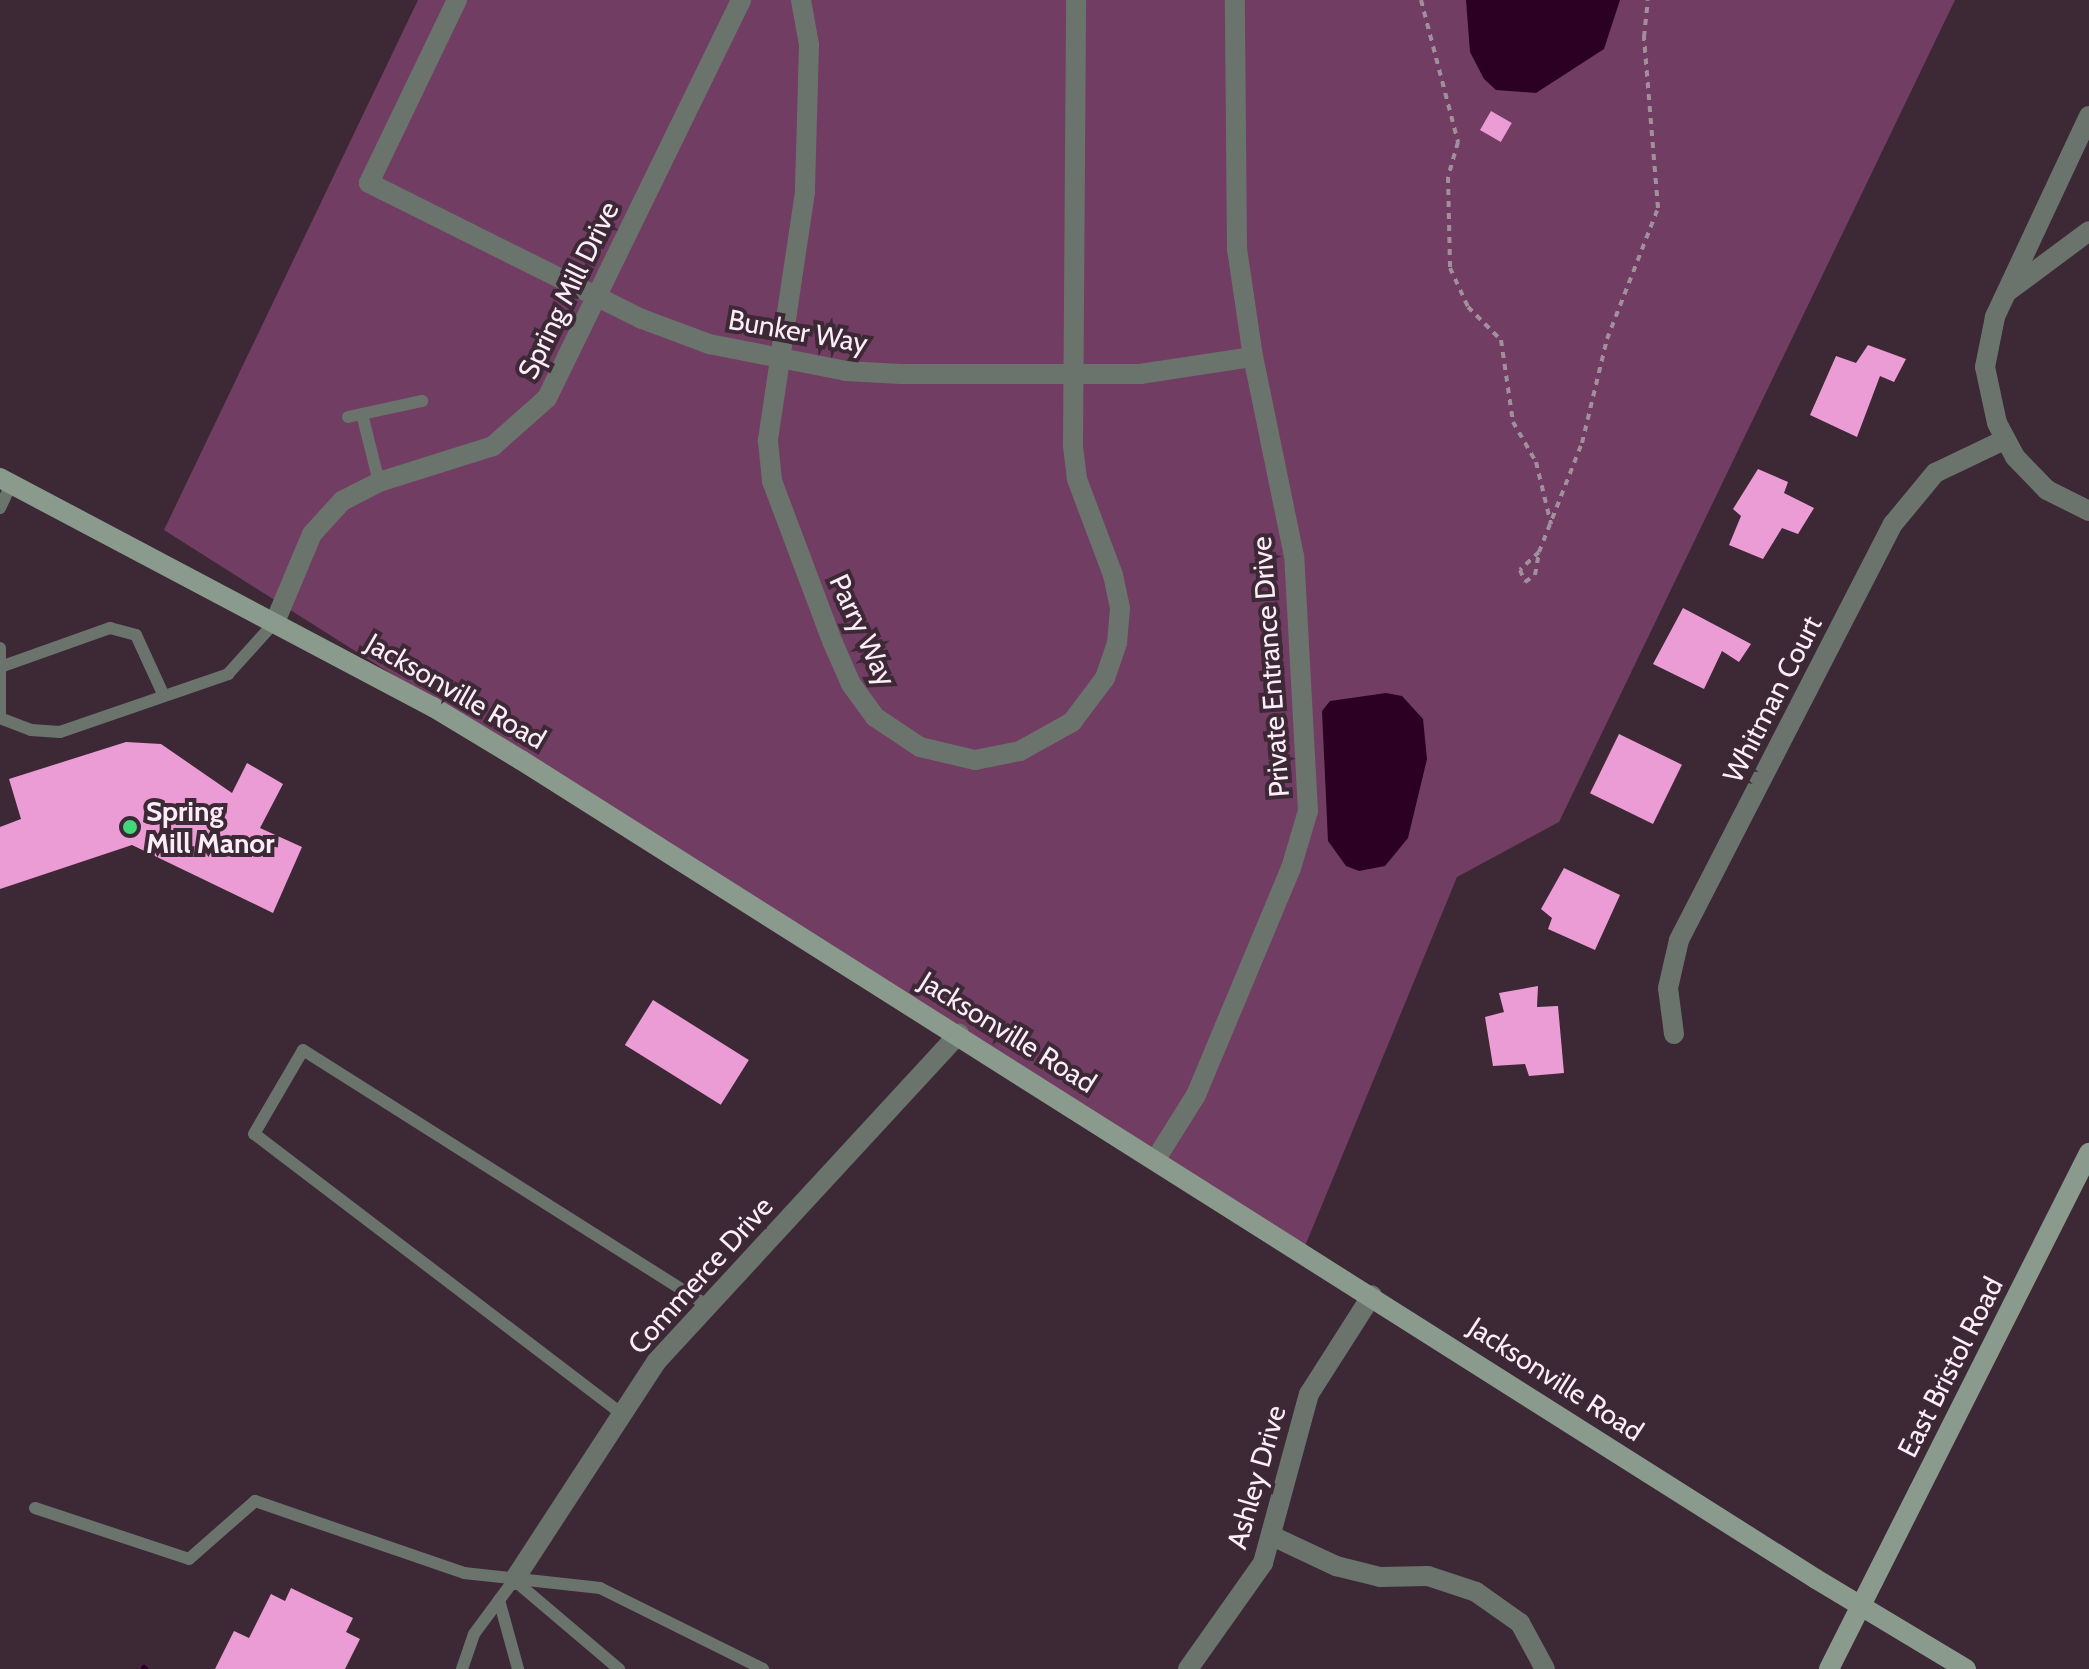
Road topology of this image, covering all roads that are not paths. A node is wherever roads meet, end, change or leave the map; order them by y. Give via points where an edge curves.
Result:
1 (457, 0) edge
2 (741, 0) edge
3 (801, 0) edge
4 (1076, 0) edge
5 (1235, 0) edge
6 (2089, 116) edge
7 (2089, 231) edge
8 (2004, 294) junction
9 (598, 296) junction
10 (1253, 357) junction
11 (781, 359) junction
12 (1073, 376) junction
13 (422, 401) dead end
14 (362, 414) junction
15 (348, 417) dead end
16 (2004, 440) junction
17 (6, 481) edge
18 (379, 482) junction
19 (0, 508) edge
20 (2089, 511) edge
21 (275, 622) junction
22 (0, 648) edge
23 (1, 666) edge
24 (163, 694) junction
25 (0, 716) edge
26 (959, 1034) junction
27 (1674, 1034) dead end
28 (2089, 1153) edge
29 (1156, 1159) junction
30 (1372, 1295) junction
31 (707, 1305) junction
32 (622, 1414) junction
33 (35, 1508) dead end
34 (1272, 1536) junction
35 (514, 1580) junction
36 (499, 1600) junction
37 (1861, 1606) junction
38 (462, 1669) edge
39 (518, 1669) edge
40 (619, 1669) edge
41 (763, 1669) edge
42 (1188, 1669) edge
43 (1545, 1669) edge
44 (1829, 1669) edge
45 (1966, 1669) edge

1 - 9 street, Bunker Way via 369,183
2 - 9 street, Spring Mill Drive
3 - 11 street, Parry Way via 809,45 806,178
4 - 12 street, Parry Way
5 - 10 street, Private Entrance Drive via 1237,249
6 - 8 street
7 - 8 street
8 - 16 street via 1989,334 1985,367
9 - 11 street, Bunker Way via 687,337
9 - 18 street, Spring Mill Drive via 547,398 520,425 493,446
10 - 12 street, Bunker Way via 1165,371
10 - 29 street, Private Entrance Drive via 1294,556 1308,811 1291,868 1196,1095
11 - 12 street, Bunker Way via 901,374
11 - 12 street, Parry Way via 768,441 772,481 851,684 875,717 896,734 947,757 975,760 1027,748 1072,722 1105,678 1117,643 1120,608 1113,575 1077,479
13 - 14 lane
14 - 15 lane
14 - 18 lane
16 - 20 street via 2037,482
16 - 27 street, Whitman Court via 1935,473 1893,524 1679,940 1668,988
17 - 19 lane
17 - 21 main road, Jacksonville Road
18 - 21 street, Spring Mill Drive via 342,501 312,534
21 - 24 lane via 228,674
21 - 26 main road, Jacksonville Road via 508,752
22 - 23 lane
23 - 24 lane via 110,628 136,635
23 - 25 lane
24 - 25 lane via 60,732 31,730
26 - 29 main road, Jacksonville Road
26 - 31 street, Commerce Drive
28 - 37 main road, East Bristol Road
29 - 30 main road, Jacksonville Road
30 - 34 street, Ashley Drive via 1309,1394
30 - 37 main road, Jacksonville Road
31 - 32 street, Commerce Drive via 656,1362
31 - 32 lane via 303,1050 254,1134
32 - 35 street, Commerce Drive
33 - 35 lane via 189,1559 255,1501 464,1573
34 - 42 street, Ashley Drive via 1237,1604
34 - 43 street via 1358,1572 1428,1576 1476,1592 1520,1623
35 - 36 lane
35 - 40 lane
35 - 41 lane via 600,1588
36 - 38 lane via 474,1634
36 - 39 lane
37 - 44 main road, East Bristol Road
37 - 45 main road, Jacksonville Road

